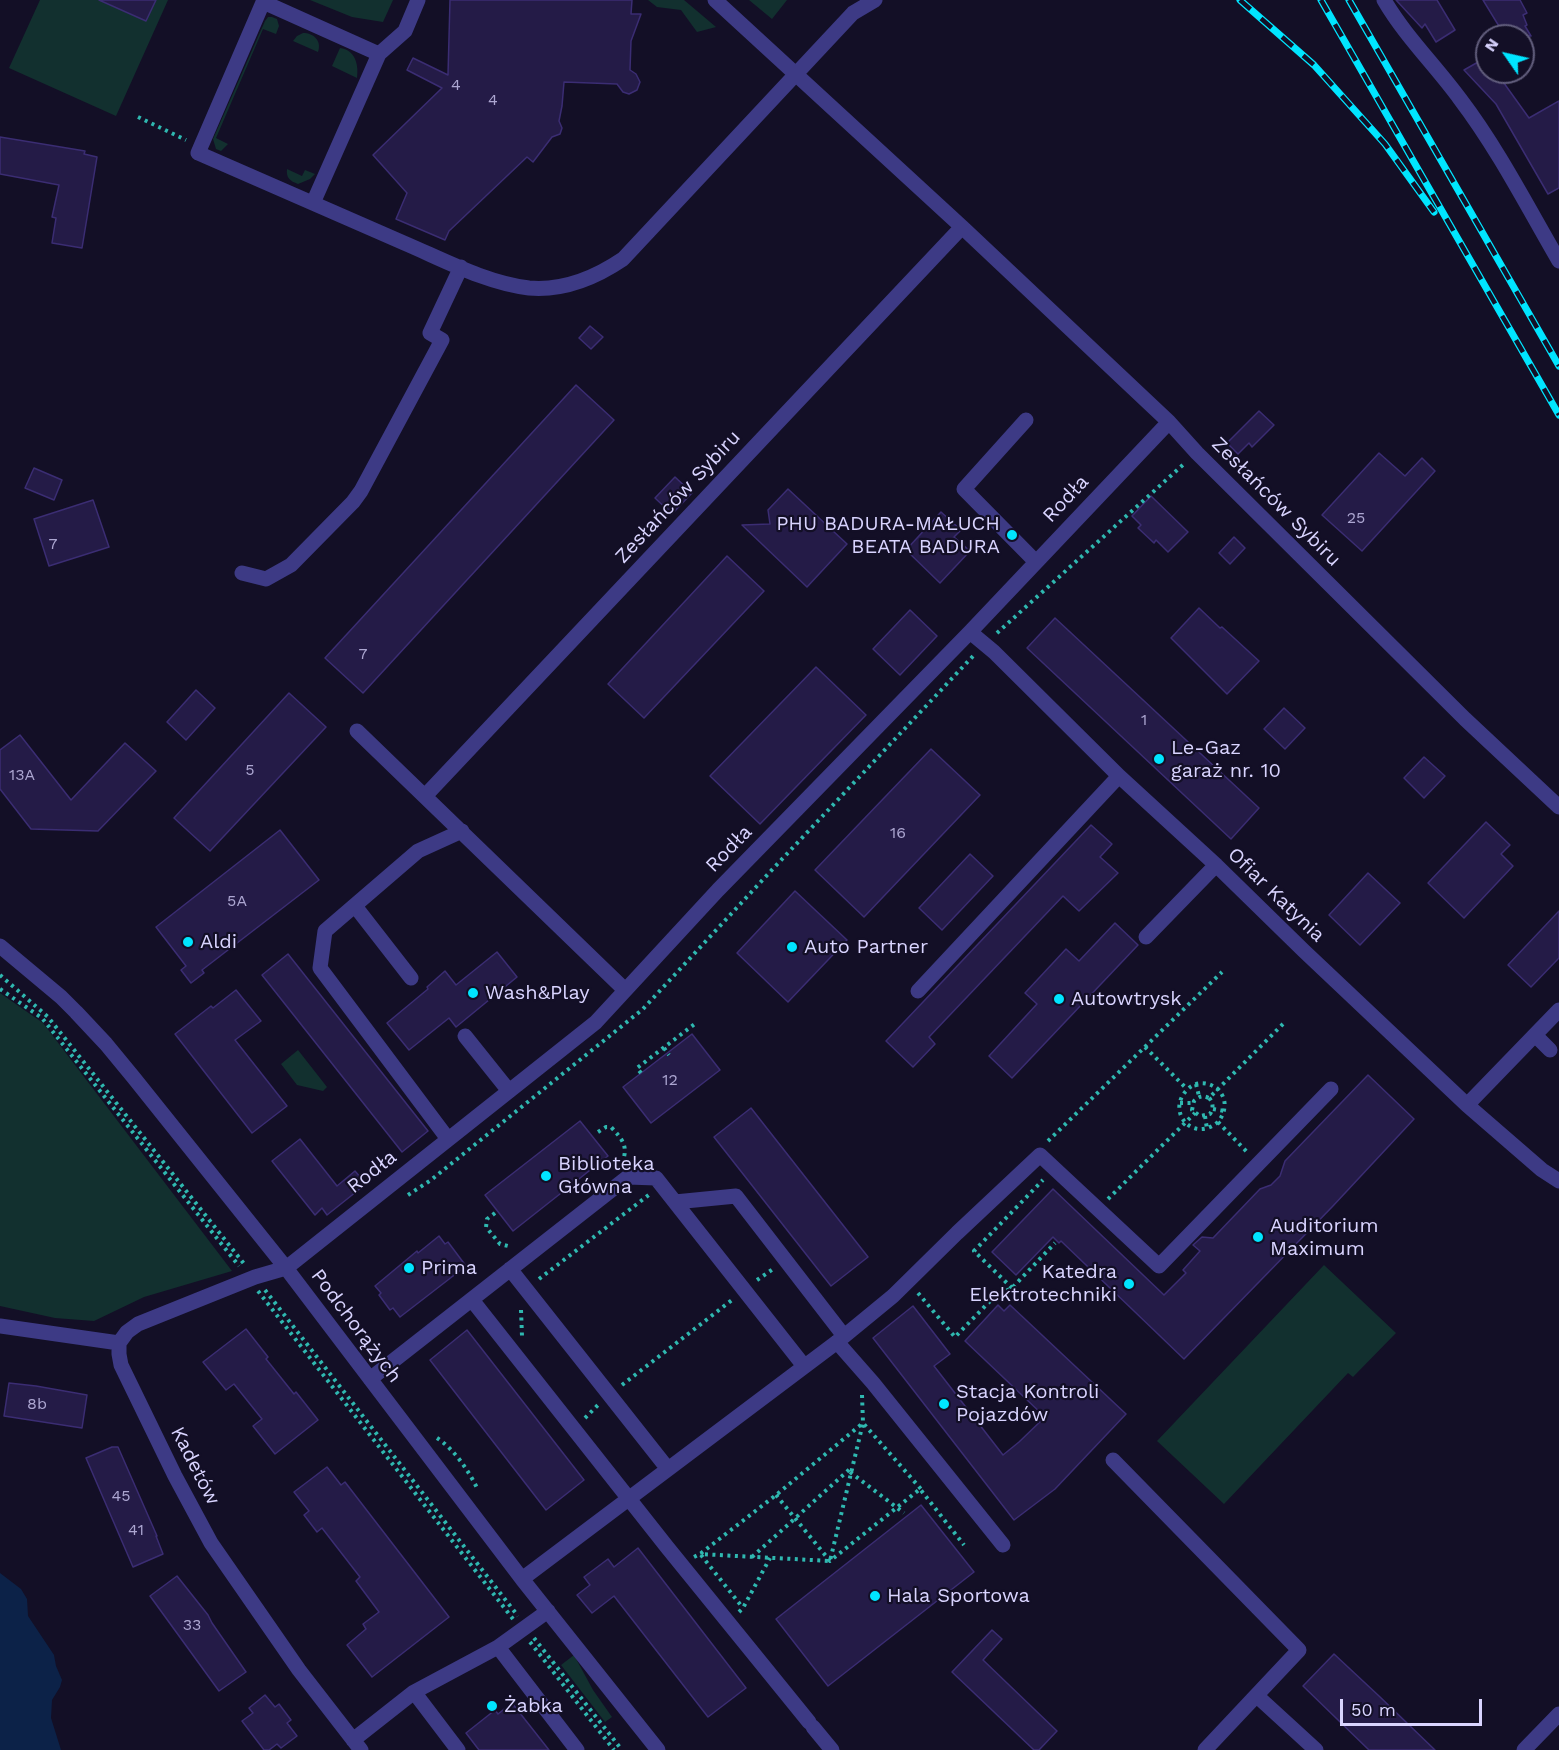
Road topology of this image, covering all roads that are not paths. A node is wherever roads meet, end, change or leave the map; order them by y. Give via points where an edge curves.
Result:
1 (418, 0) edge
2 (716, 0) edge
3 (875, 0) edge
4 (1384, 0) edge
5 (264, 1) edge
6 (379, 54) junction
7 (796, 75) junction
8 (313, 203) junction
9 (962, 227) junction
10 (1559, 261) edge
11 (461, 267) junction
12 (1026, 420) dead end
13 (1168, 422) junction
14 (1036, 562) junction
15 (242, 573) dead end
16 (970, 632) junction
17 (357, 731) dead end
18 (1119, 776) junction
19 (425, 796) junction
20 (1559, 807) edge
21 (462, 831) junction
22 (1216, 865) junction
23 (355, 906) junction
24 (1146, 937) dead end
25 (0, 946) edge
26 (411, 978) dead end
27 (625, 990) junction
28 (918, 991) dead end
29 (1559, 1010) edge
30 (1535, 1035) junction
31 (465, 1036) dead end
32 (1550, 1050) dead end
33 (1331, 1089) dead end
34 (508, 1090) junction
35 (1467, 1105) junction
36 (447, 1139) junction
37 (1559, 1181) edge
38 (675, 1202) junction
39 (286, 1268) junction
40 (510, 1269) junction
41 (472, 1300) junction
42 (0, 1326) edge
43 (840, 1339) junction
44 (119, 1343) junction
45 (804, 1366) junction
46 (370, 1379) junction
47 (1113, 1460) dead end
48 (668, 1469) junction
49 (630, 1497) junction
50 (1003, 1545) dead end
51 (522, 1579) junction
52 (548, 1611) junction
53 (498, 1647) junction
54 (414, 1692) junction
55 (1257, 1696) junction
56 (1559, 1714) edge
57 (357, 1745) edge
58 (458, 1750) edge
59 (577, 1750) edge
60 (658, 1750) edge
61 (832, 1750) edge
62 (1205, 1750) edge
63 (1316, 1750) edge
64 (1524, 1750) edge

1 - 6 street via 405,31
2 - 7 street, Zesłańców Sybiru
3 - 7 street via 853,13
4 - 10 street via 1485,134
5 - 6 street
5 - 8 street via 198,153
6 - 8 street
7 - 9 street, Zesłańców Sybiru
7 - 11 street via 640,243 606,270 572,285 531,288 509,285
8 - 11 street
9 - 13 street, Zesłańców Sybiru
9 - 19 street, Zesłańców Sybiru
11 - 15 street via 430,333 442,340 361,491 291,565 266,579
12 - 14 street via 964,489
13 - 14 street, Rodła
13 - 20 street, Zesłańców Sybiru via 1465,719
14 - 16 street, Rodła
16 - 18 street, Ofiar Katynia
16 - 27 street, Rodła
17 - 19 street
18 - 22 street, Ofiar Katynia
18 - 28 street
19 - 21 street
21 - 23 street via 418,851
21 - 27 street
22 - 24 street
22 - 35 street, Ofiar Katynia
23 - 26 street
23 - 36 street via 325,931 320,968
25 - 39 street, Podchorążych via 61,997 100,1037
27 - 34 street, Rodła via 596,1022
29 - 30 street
30 - 32 street
30 - 35 street
31 - 34 street
33 - 43 street via 1159,1266 1040,1155 893,1296
34 - 36 street, Rodła
35 - 37 street, Ofiar Katynia
36 - 39 street, Rodła
38 - 40 street via 656,1178 628,1177
38 - 43 street via 736,1196
38 - 45 street
39 - 44 street via 138,1324
39 - 46 street, Podchorążych
40 - 41 street
40 - 48 street
41 - 46 street
41 - 49 street
42 - 44 street
43 - 45 street
43 - 50 street
44 - 57 street, Kadetów via 121,1365 211,1543 298,1670
45 - 48 street
46 - 51 street, Podchorążych
47 - 55 street via 1299,1650
48 - 49 street
49 - 51 street
49 - 61 street
51 - 52 street, Podchorążych
52 - 53 street
52 - 60 street, Podchorążych
53 - 54 street
53 - 59 street
54 - 57 street
54 - 58 street
55 - 62 street
55 - 63 street
56 - 64 street

